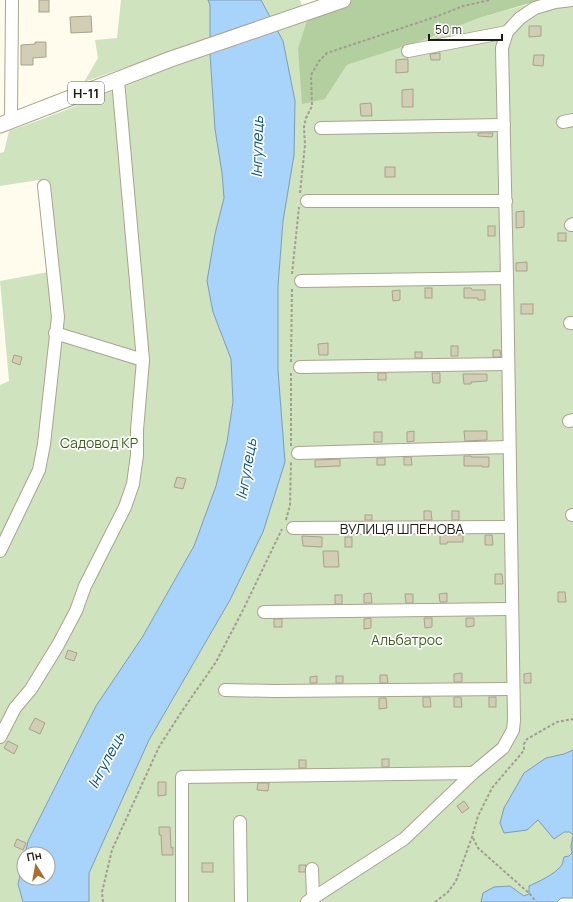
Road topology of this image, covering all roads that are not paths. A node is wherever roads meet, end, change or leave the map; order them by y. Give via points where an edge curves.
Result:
1 (12, 0) edge
2 (343, 0) edge
3 (572, 0) edge
4 (507, 32) junction
5 (408, 51) dead end
6 (118, 80) junction
7 (6, 123) edge
8 (504, 125) junction
9 (321, 128) dead end
10 (44, 186) dead end
11 (302, 199) road end
12 (506, 201) junction
13 (507, 278) junction
14 (295, 281) road end
15 (55, 332) junction
16 (143, 360) junction
17 (508, 364) junction
18 (300, 367) dead end
19 (509, 448) junction
20 (293, 454) road end
21 (510, 527) junction
22 (293, 528) dead end
23 (0, 551) edge
24 (511, 609) junction
25 (264, 612) dead end
26 (512, 689) junction
27 (225, 690) dead end
28 (0, 736) edge
29 (473, 773) junction
30 (240, 822) dead end
31 (312, 869) dead end
32 (310, 900) edge
33 (182, 902) edge
34 (241, 902) edge

1 - 7 street
2 - 6 main road, Н-11 via 171,59
3 - 4 street via 536,8 520,18
4 - 5 street
4 - 8 street via 502,48
6 - 7 main road, Н-11
6 - 16 street
8 - 9 street
8 - 12 street
10 - 15 street via 58,317
11 - 12 street
12 - 13 street
13 - 14 street
13 - 17 street
15 - 16 street
15 - 23 street via 39,470
16 - 28 street via 137,456 133,484 125,507 58,645 31,689 15,708
17 - 18 street
17 - 19 street
19 - 20 street
19 - 21 street
21 - 22 street, ВУЛИЦЯ ШПЕНОВА
21 - 24 street
24 - 25 street
24 - 26 street
26 - 27 street via 274,692
26 - 29 street via 513,730 502,748
29 - 32 street via 404,839
29 - 33 street via 182,777
30 - 34 street
31 - 32 street

